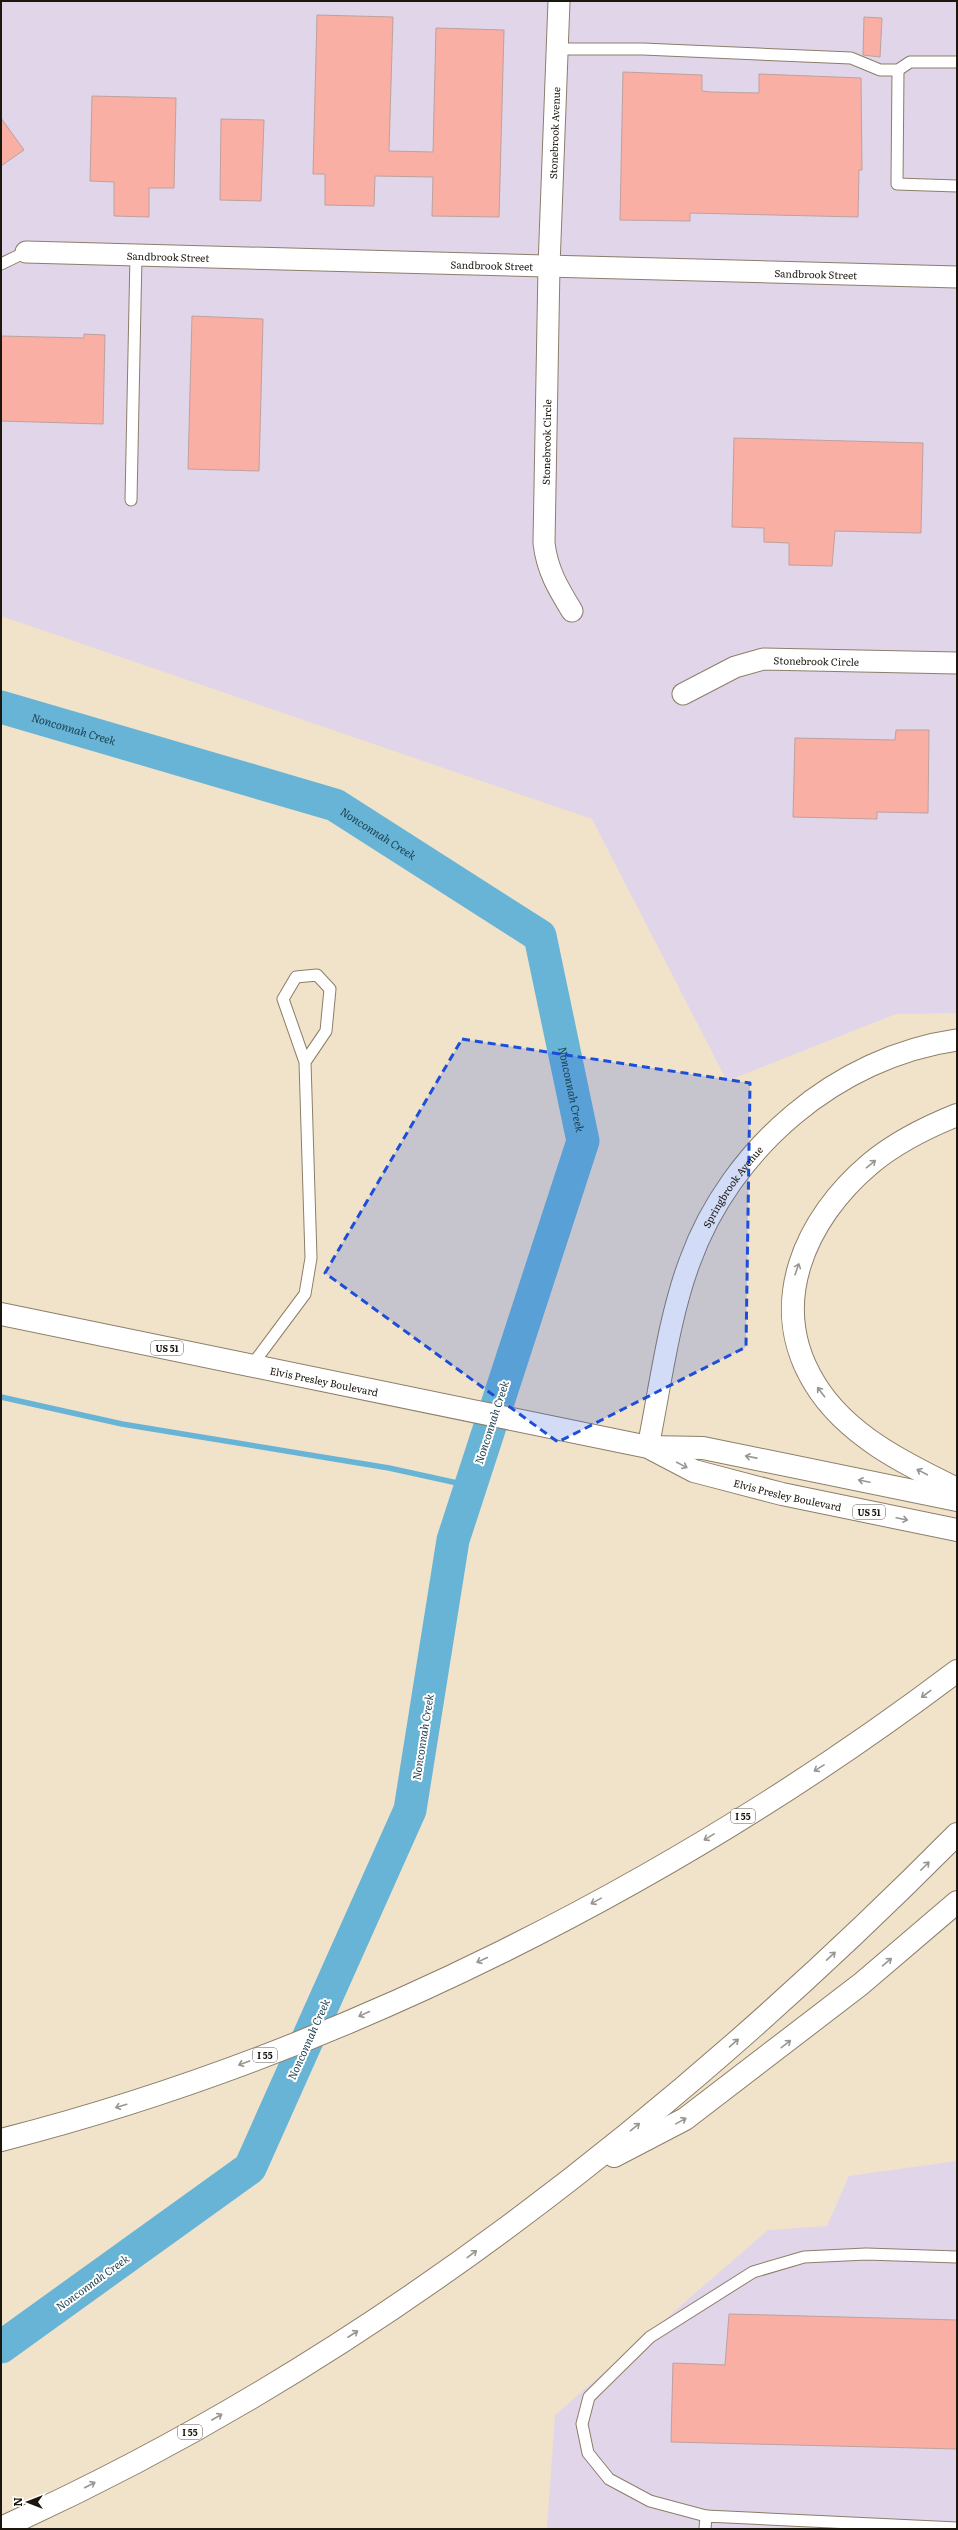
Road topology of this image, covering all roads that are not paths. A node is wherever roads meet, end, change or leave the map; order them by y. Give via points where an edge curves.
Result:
1 (559, 1) edge
2 (557, 49) junction
3 (957, 62) edge
4 (898, 70) junction
5 (957, 186) edge
6 (26, 252) joint
7 (136, 255) junction
8 (1, 264) edge
9 (549, 266) junction
10 (957, 277) edge
11 (131, 500) dead end
12 (572, 611) dead end
13 (957, 663) edge
14 (683, 694) dead end
15 (957, 1040) edge
16 (305, 1062) junction
17 (957, 1115) edge
18 (1, 1314) edge
19 (252, 1365) junction
20 (648, 1447) junction
21 (957, 1489) edge
22 (957, 1500) edge
23 (957, 1530) edge
24 (957, 1671) edge
25 (957, 1834) edge
26 (957, 1902) edge
27 (2, 2140) edge
28 (572, 2178) junction
29 (957, 2257) edge
30 (706, 2516) junction
31 (1, 2528) edge
32 (957, 2528) edge
33 (705, 2529) edge

1 - 2 street, Stonebrook Avenue
2 - 4 lane via 643,49 851,58 880,70
2 - 9 street, Stonebrook Avenue
3 - 4 lane via 910,62
4 - 5 lane via 897,184
6 - 7 street, Sandbrook Street
6 - 8 lane
7 - 9 street, Sandbrook Street
7 - 11 lane
9 - 10 street, Sandbrook Street
9 - 12 street, Stonebrook Circle via 544,543 546,562 552,578
13 - 14 street, Stonebrook Circle via 763,659 735,667
15 - 20 street, Springbrook Avenue via 899,1055 840,1082 776,1129 727,1187 689,1261 673,1324
16 - 16 lane via 326,1031 330,989 317,975 296,978 283,999
16 - 19 lane via 311,1258 305,1294
21 -> 17 main road via 875,1445 830,1405 815,1384 802,1357 793,1315 792,1292 796,1271 806,1248 824,1216 845,1190 870,1164 899,1144
18 - 19 main road, Elvis Presley Boulevard / US 51
19 - 20 main road, Elvis Presley Boulevard / US 51
22 -> 20 main road, Elvis Presley Boulevard / US 51 via 703,1448
20 -> 23 main road, Elvis Presley Boulevard / US 51 via 701,1472 782,1494
24 -> 27 main road, I 55 via 846,1751 745,1815 658,1867 518,1943 330,2030 249,2061 138,2101
28 -> 25 main road, I 55 via 682,2088 796,1989
28 -> 26 main road via 685,2119 855,1989
31 -> 28 main road, I 55 via 56,2503 212,2420 303,2366 457,2266
29 - 30 lane via 866,2254 804,2257 753,2272 650,2337 589,2397 582,2424 588,2453 609,2479 650,2501
30 - 32 lane
30 - 33 lane

